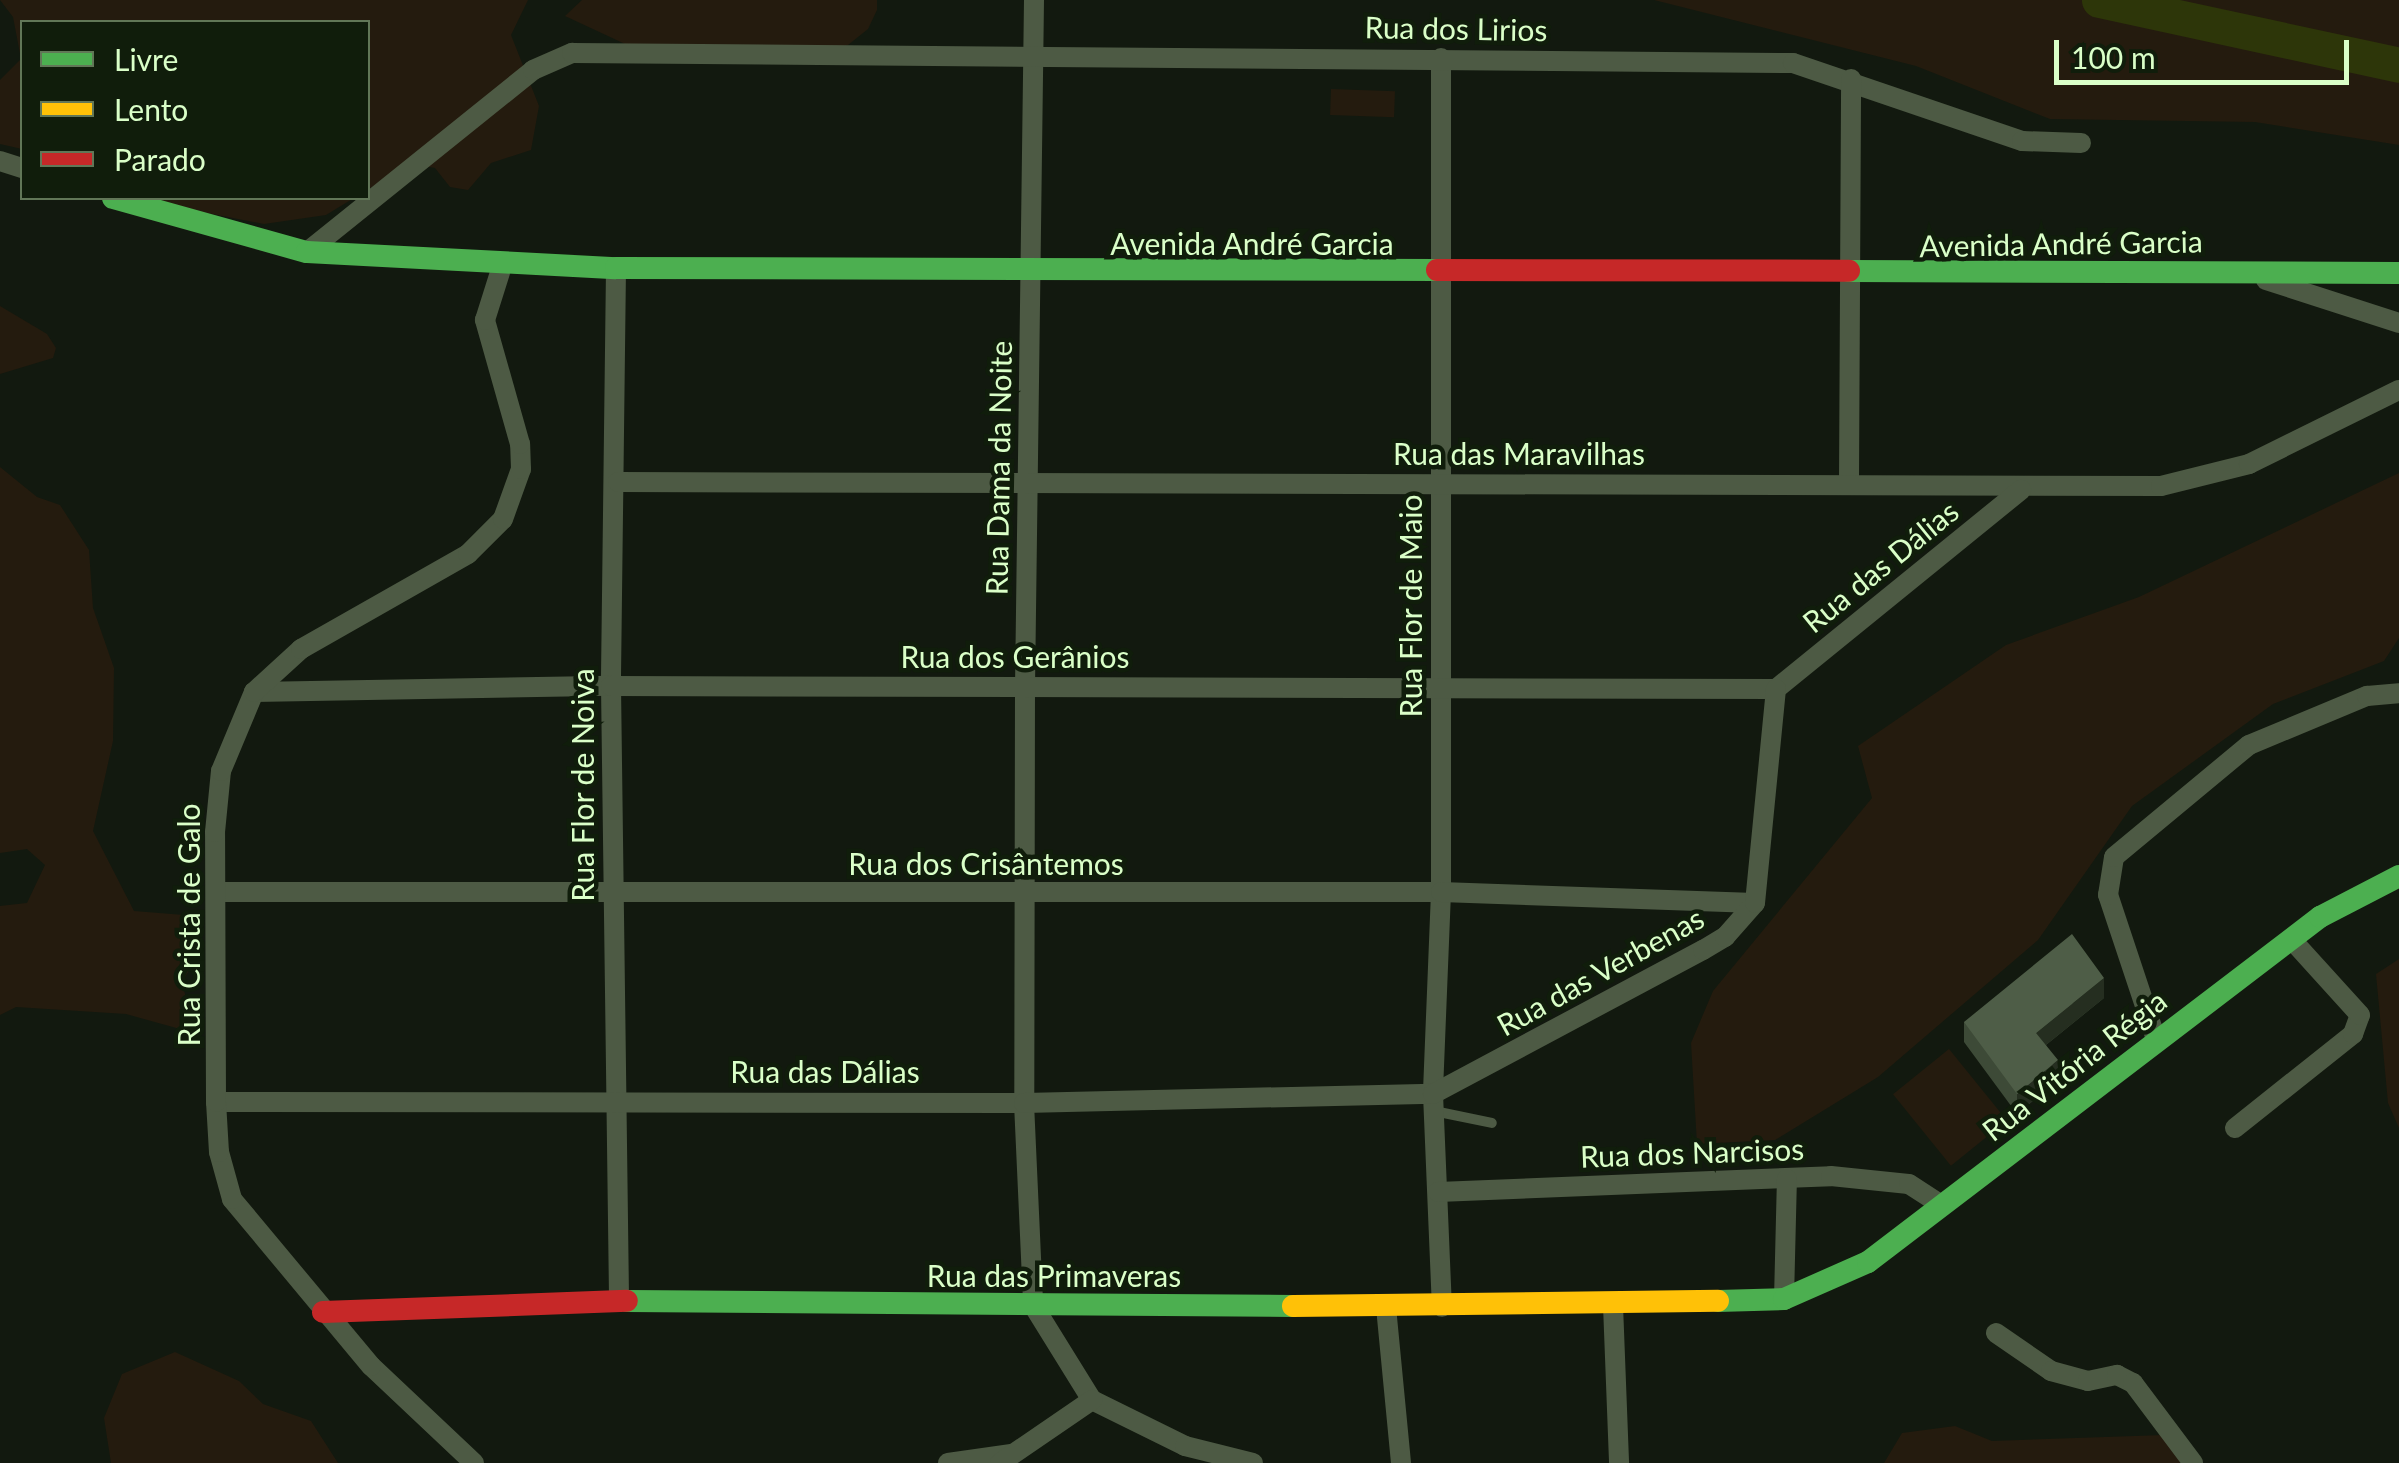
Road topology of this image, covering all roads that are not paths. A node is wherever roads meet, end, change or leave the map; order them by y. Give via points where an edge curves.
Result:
1 (1034, 0) edge
2 (1029, 52) junction
3 (1441, 58) junction
4 (1851, 79) junction
5 (2081, 143) dead end
6 (120, 200) edge
7 (307, 252) junction
8 (503, 263) junction
9 (616, 268) junction
10 (2236, 270) junction
11 (1439, 272) junction
12 (2399, 272) edge
13 (1031, 273) junction
14 (1851, 275) junction
15 (2399, 323) edge
16 (2399, 390) edge
17 (1850, 481) junction
18 (618, 482) junction
19 (1028, 484) junction
20 (1441, 484) junction
21 (2021, 490) junction
22 (611, 686) junction
23 (1024, 686) junction
24 (1439, 686) junction
25 (1776, 690) junction
26 (254, 692) junction
27 (2399, 693) edge
28 (2399, 876) edge
29 (216, 892) junction
30 (1442, 892) junction
31 (611, 894) junction
32 (1025, 894) junction
33 (1755, 903) junction
34 (2291, 939) junction
35 (2156, 1039) junction
36 (613, 1100) junction
37 (216, 1102) junction
38 (1024, 1102) junction
39 (1434, 1103) junction
40 (1492, 1123) dead end
41 (2235, 1128) dead end
42 (1787, 1179) junction
43 (1438, 1192) junction
44 (1941, 1206) junction
45 (1784, 1299) junction
46 (619, 1301) junction
47 (1033, 1305) junction
48 (1613, 1305) junction
49 (1386, 1307) junction
50 (1442, 1308) junction
51 (323, 1312) junction
52 (1996, 1333) dead end
53 (1092, 1400) junction
54 (1008, 1458) edge
55 (474, 1463) edge
56 (948, 1463) edge
57 (1254, 1463) edge
58 (1401, 1463) edge
59 (1619, 1463) edge
60 (2193, 1463) edge

1 - 2 street, Rua Dama da Noite
2 - 3 street, Rua dos Lirios
2 - 7 street, Rua dos Lirios via 554,56
2 - 13 street, Rua Dama da Noite
3 - 4 street, Rua dos Lirios via 1793,62
3 - 11 street, Rua Flor de Maio
4 - 5 street, Rua dos Lirios via 2022,141
4 - 14 street
6 - 7 street, Avenida André Garcia
7 - 8 street, Avenida André Garcia
8 - 9 street, Avenida André Garcia
8 - 26 street, Rua Crista de Galo via 486,320 520,444 520,469 503,519 468,554 301,649
9 - 13 street, Avenida André Garcia
9 - 18 street, Rua Flor de Noiva
10 - 12 street, Avenida André Garcia
10 - 14 street, Avenida André Garcia
10 - 15 street
11 - 13 street, Avenida André Garcia
11 - 14 street, Avenida André Garcia
11 - 20 street, Rua Flor de Maio
13 - 19 street, Rua Dama da Noite
14 - 17 street
16 - 21 street, Rua das Maravilhas via 2204,480
17 - 20 street, Rua das Maravilhas
17 - 21 street, Rua das Maravilhas
18 - 19 street, Rua das Maravilhas
18 - 22 street, Rua Flor de Noiva
19 - 20 street, Rua das Maravilhas
19 - 23 street, Rua Dama da Noite
20 - 24 street, Rua Flor de Maio
21 - 25 street, Rua das Dálias
22 - 23 street, Rua dos Gerânios
22 - 26 street, Rua dos Gerânios
22 - 31 street, Rua Flor de Noiva
23 - 24 street, Rua dos Gerânios
23 - 32 street, Rua Dama da Noite
24 - 25 street, Rua dos Gerânios
24 - 30 street, Rua Flor de Maio
25 - 33 street
26 - 29 street, Rua Crista de Galo via 221,771
27 - 35 street via 2367,696 2249,745 2114,857 2108,878 2113,914
28 - 34 street, Rua Vitória Régia via 2364,890
29 - 31 street, Rua dos Crisântemos
29 - 37 street, Rua Crista de Galo
30 - 32 street, Rua dos Crisântemos
30 - 33 street, Rua dos Crisântemos
30 - 39 street, Rua Flor de Maio
31 - 32 street, Rua dos Crisântemos
31 - 36 street, Rua Flor de Noiva
32 - 38 street, Rua Dama da Noite
33 - 39 street, Rua das Verbenas via 1714,944
34 - 35 street, Rua Vitória Régia
34 - 41 street via 2360,1015 2353,1034
35 - 44 street, Rua Vitória Régia
36 - 37 street, Rua das Dálias
36 - 38 street, Rua das Dálias
36 - 46 street, Rua Flor de Noiva
37 - 51 street, Rua Crista de Galo via 219,1152 232,1199
38 - 39 street, Rua das Dálias
38 - 47 street, Rua Dama da Noite
39 - 40 lane
39 - 43 street
42 - 43 street, Rua dos Narcisos
42 - 44 street, Rua dos Narcisos via 1884,1178 1908,1184
42 - 45 street
43 - 50 street
44 - 45 street, Rua Vitória Régia via 1868,1262
45 - 48 street, Rua das Primaveras
46 - 47 street, Rua das Primaveras
46 - 51 street, Rua das Primaveras
47 - 49 street, Rua das Primaveras
47 - 53 street, Rua Dama da Noite
48 - 50 street, Rua das Primaveras
48 - 59 street
49 - 50 street, Rua das Primaveras
49 - 58 street
51 - 55 street, Rua Crista de Galo
52 - 60 street via 2051,1371 2088,1381 2116,1375 2133,1383
53 - 54 street
53 - 57 street via 1185,1446
54 - 56 street

